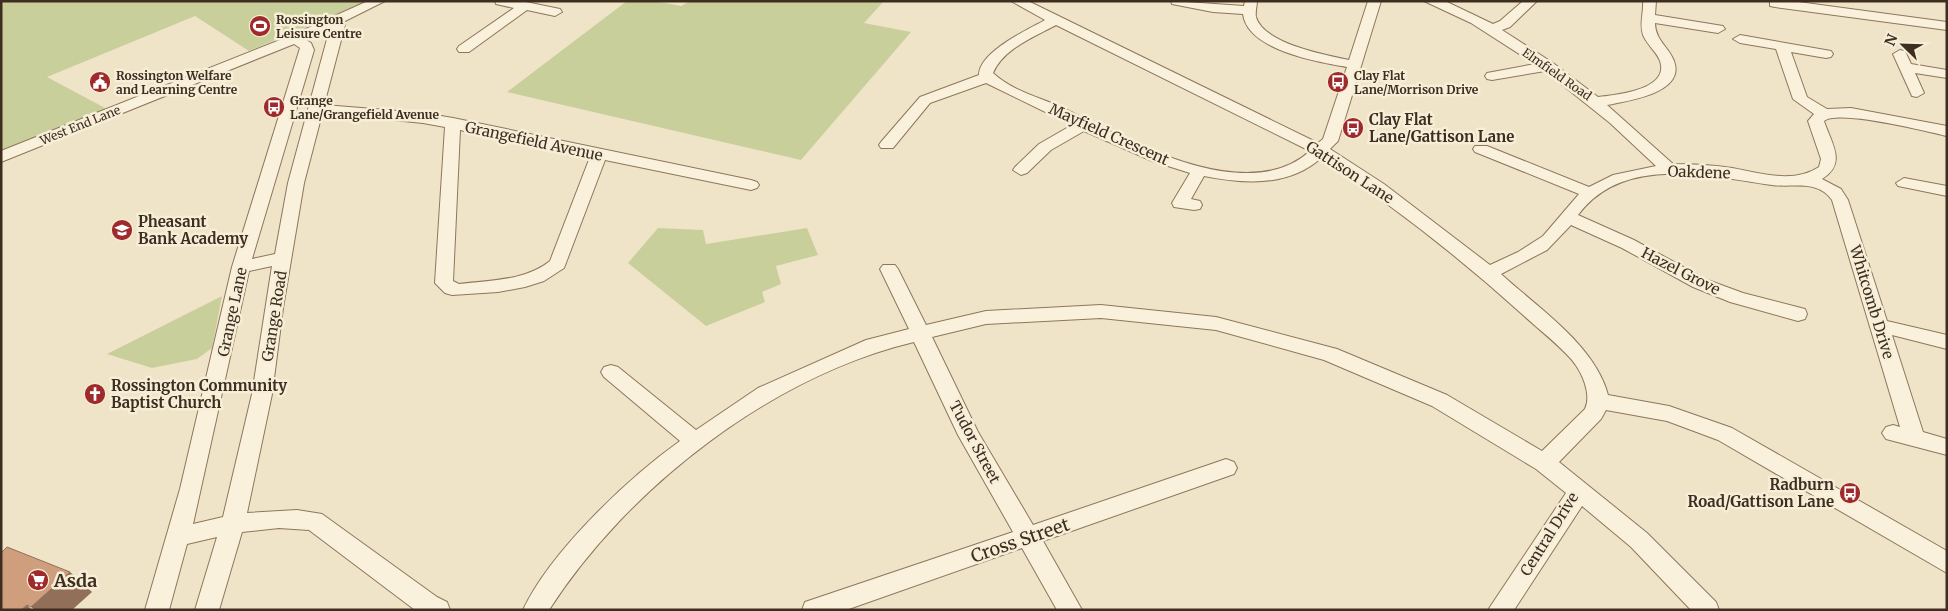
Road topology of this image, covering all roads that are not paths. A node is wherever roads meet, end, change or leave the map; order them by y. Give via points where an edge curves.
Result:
1 (379, 1) edge
2 (501, 1) edge
3 (1017, 1) edge
4 (1178, 1) edge
5 (1375, 1) edge
6 (1430, 1) edge
7 (1531, 1) edge
8 (1649, 1) edge
9 (1775, 3) dead end
10 (526, 6) junction
11 (1250, 6) edge
12 (555, 12) dead end
13 (1647, 18) junction
14 (1056, 20) junction
15 (336, 22) junction
16 (1947, 26) edge
17 (1492, 29) junction
18 (1718, 29) dead end
19 (294, 39) junction
20 (1740, 40) dead end
21 (1782, 46) junction
22 (464, 49) dead end
23 (1826, 54) dead end
24 (1900, 54) dead end
25 (1355, 65) junction
26 (1548, 66) junction
27 (1906, 68) junction
28 (1947, 74) edge
29 (1492, 76) dead end
30 (988, 78) junction
31 (1917, 93) dead end
32 (1597, 102) junction
33 (316, 108) junction
34 (289, 111) junction
35 (1825, 114) junction
36 (452, 123) junction
37 (1084, 125) junction
38 (1947, 131) edge
39 (887, 145) dead end
40 (1481, 149) dead end
41 (1322, 151) junction
42 (599, 154) junction
43 (1, 157) edge
44 (1669, 169) junction
45 (1021, 170) dead end
46 (1199, 171) junction
47 (1812, 180) junction
48 (1904, 183) dead end
49 (751, 185) dead end
50 (1947, 192) edge
51 (1590, 193) junction
52 (1194, 205) dead end
53 (1568, 217) junction
54 (283, 258) junction
55 (241, 267) junction
56 (889, 269) dead end
57 (1488, 273) junction
58 (1798, 314) dead end
59 (1880, 326) junction
60 (919, 331) junction
61 (1947, 342) edge
62 (611, 372) dead end
63 (1599, 401) junction
64 (1893, 433) dead end
65 (1914, 439) junction
66 (693, 440) junction
67 (1947, 447) edge
68 (1544, 464) junction
69 (1226, 468) dead end
70 (1580, 490) junction
71 (233, 524) junction
72 (178, 537) junction
73 (1029, 537) junction
74 (1947, 563) edge
75 (157, 610) edge
76 (207, 610) edge
77 (438, 610) edge
78 (535, 610) edge
79 (814, 610) edge
80 (1070, 610) edge
81 (1500, 610) edge
82 (1706, 610) edge

1 - 15 street, West End Lane
2 - 10 street
3 - 14 street, Gattison Lane
4 - 11 street via 1213,8
5 - 25 street
6 - 17 street, Elmfield Road via 1462,12
7 - 17 street via 1505,24
8 - 13 street
9 - 16 street
10 - 12 street
10 - 22 street
11 - 25 street via 1254,25 1274,41 1303,54
13 - 18 street
13 - 32 street via 1651,38 1668,62 1665,80 1644,93
14 - 30 street via 1002,52 986,70
14 - 41 street, Gattison Lane
15 - 19 street, West End Lane
15 - 33 street, Grange Road via 338,25
17 - 26 street, Elmfield Road
19 - 34 street, Grange Lane via 307,50
19 - 43 street, West End Lane
20 - 21 street
21 - 23 street
21 - 35 street via 1800,99
24 - 27 street
25 - 41 street via 1334,134
26 - 29 street
26 - 32 street, Elmfield Road
27 - 28 street
27 - 31 street
30 - 37 street, Mayfield Crescent
30 - 39 street via 925,100
32 - 44 street, Elmfield Road
33 - 34 street, Grangefield Avenue
33 - 36 street, Grangefield Avenue via 386,113
33 - 54 street, Grange Road via 296,183
34 - 55 street, Grange Lane
35 - 38 street via 1851,113
35 - 47 street via 1816,121 1829,159 1828,169
36 - 42 street, Grangefield Avenue
36 - 42 street via 444,283 452,289 529,280 542,276 558,264
37 - 45 street via 1045,147
37 - 46 street, Mayfield Crescent via 1139,150
40 - 51 street
41 - 46 street, Mayfield Crescent via 1314,159 1270,178 1251,179
41 - 57 street, Gattison Lane via 1378,188
42 - 49 street, Grangefield Avenue
44 - 47 street, Oakdene via 1717,170 1788,181
44 - 51 street, Oakdene via 1626,176
46 - 52 street via 1180,203
47 - 59 street, Whitcomb Drive via 1835,193 1840,200
48 - 50 street via 1926,192
51 - 53 street, Oakdene
53 - 57 street, Oakdene via 1540,246
53 - 58 street, Hazel Grove via 1628,244 1699,283 1737,298
54 - 55 street
54 - 71 street, Grange Road via 262,394
55 - 72 street, Grange Lane
56 - 60 street, Tudor Street
57 - 63 street, Gattison Lane via 1579,355 1589,369
59 - 61 street
59 - 65 street, Whitcomb Drive
60 - 66 street, Central Drive via 792,378 745,404
60 - 68 street, Central Drive via 1020,313 1093,310 1179,317 1247,329 1293,341 1372,369 1481,422
60 - 73 street, Tudor Street via 969,435
62 - 66 street
63 - 68 street via 1594,413
63 - 74 street via 1669,414 1725,434
64 - 65 street
65 - 67 street
66 - 78 street, Central Drive via 639,486 587,538
68 - 70 street, Central Drive
69 - 73 street, Cross Street
70 - 81 street, Central Drive
70 - 82 street via 1639,540
71 - 72 street
71 - 76 street, Grange Road
71 - 77 street via 288,518 314,521
72 - 75 street, Grange Lane
73 - 79 street, Cross Street
73 - 80 street, Tudor Street

